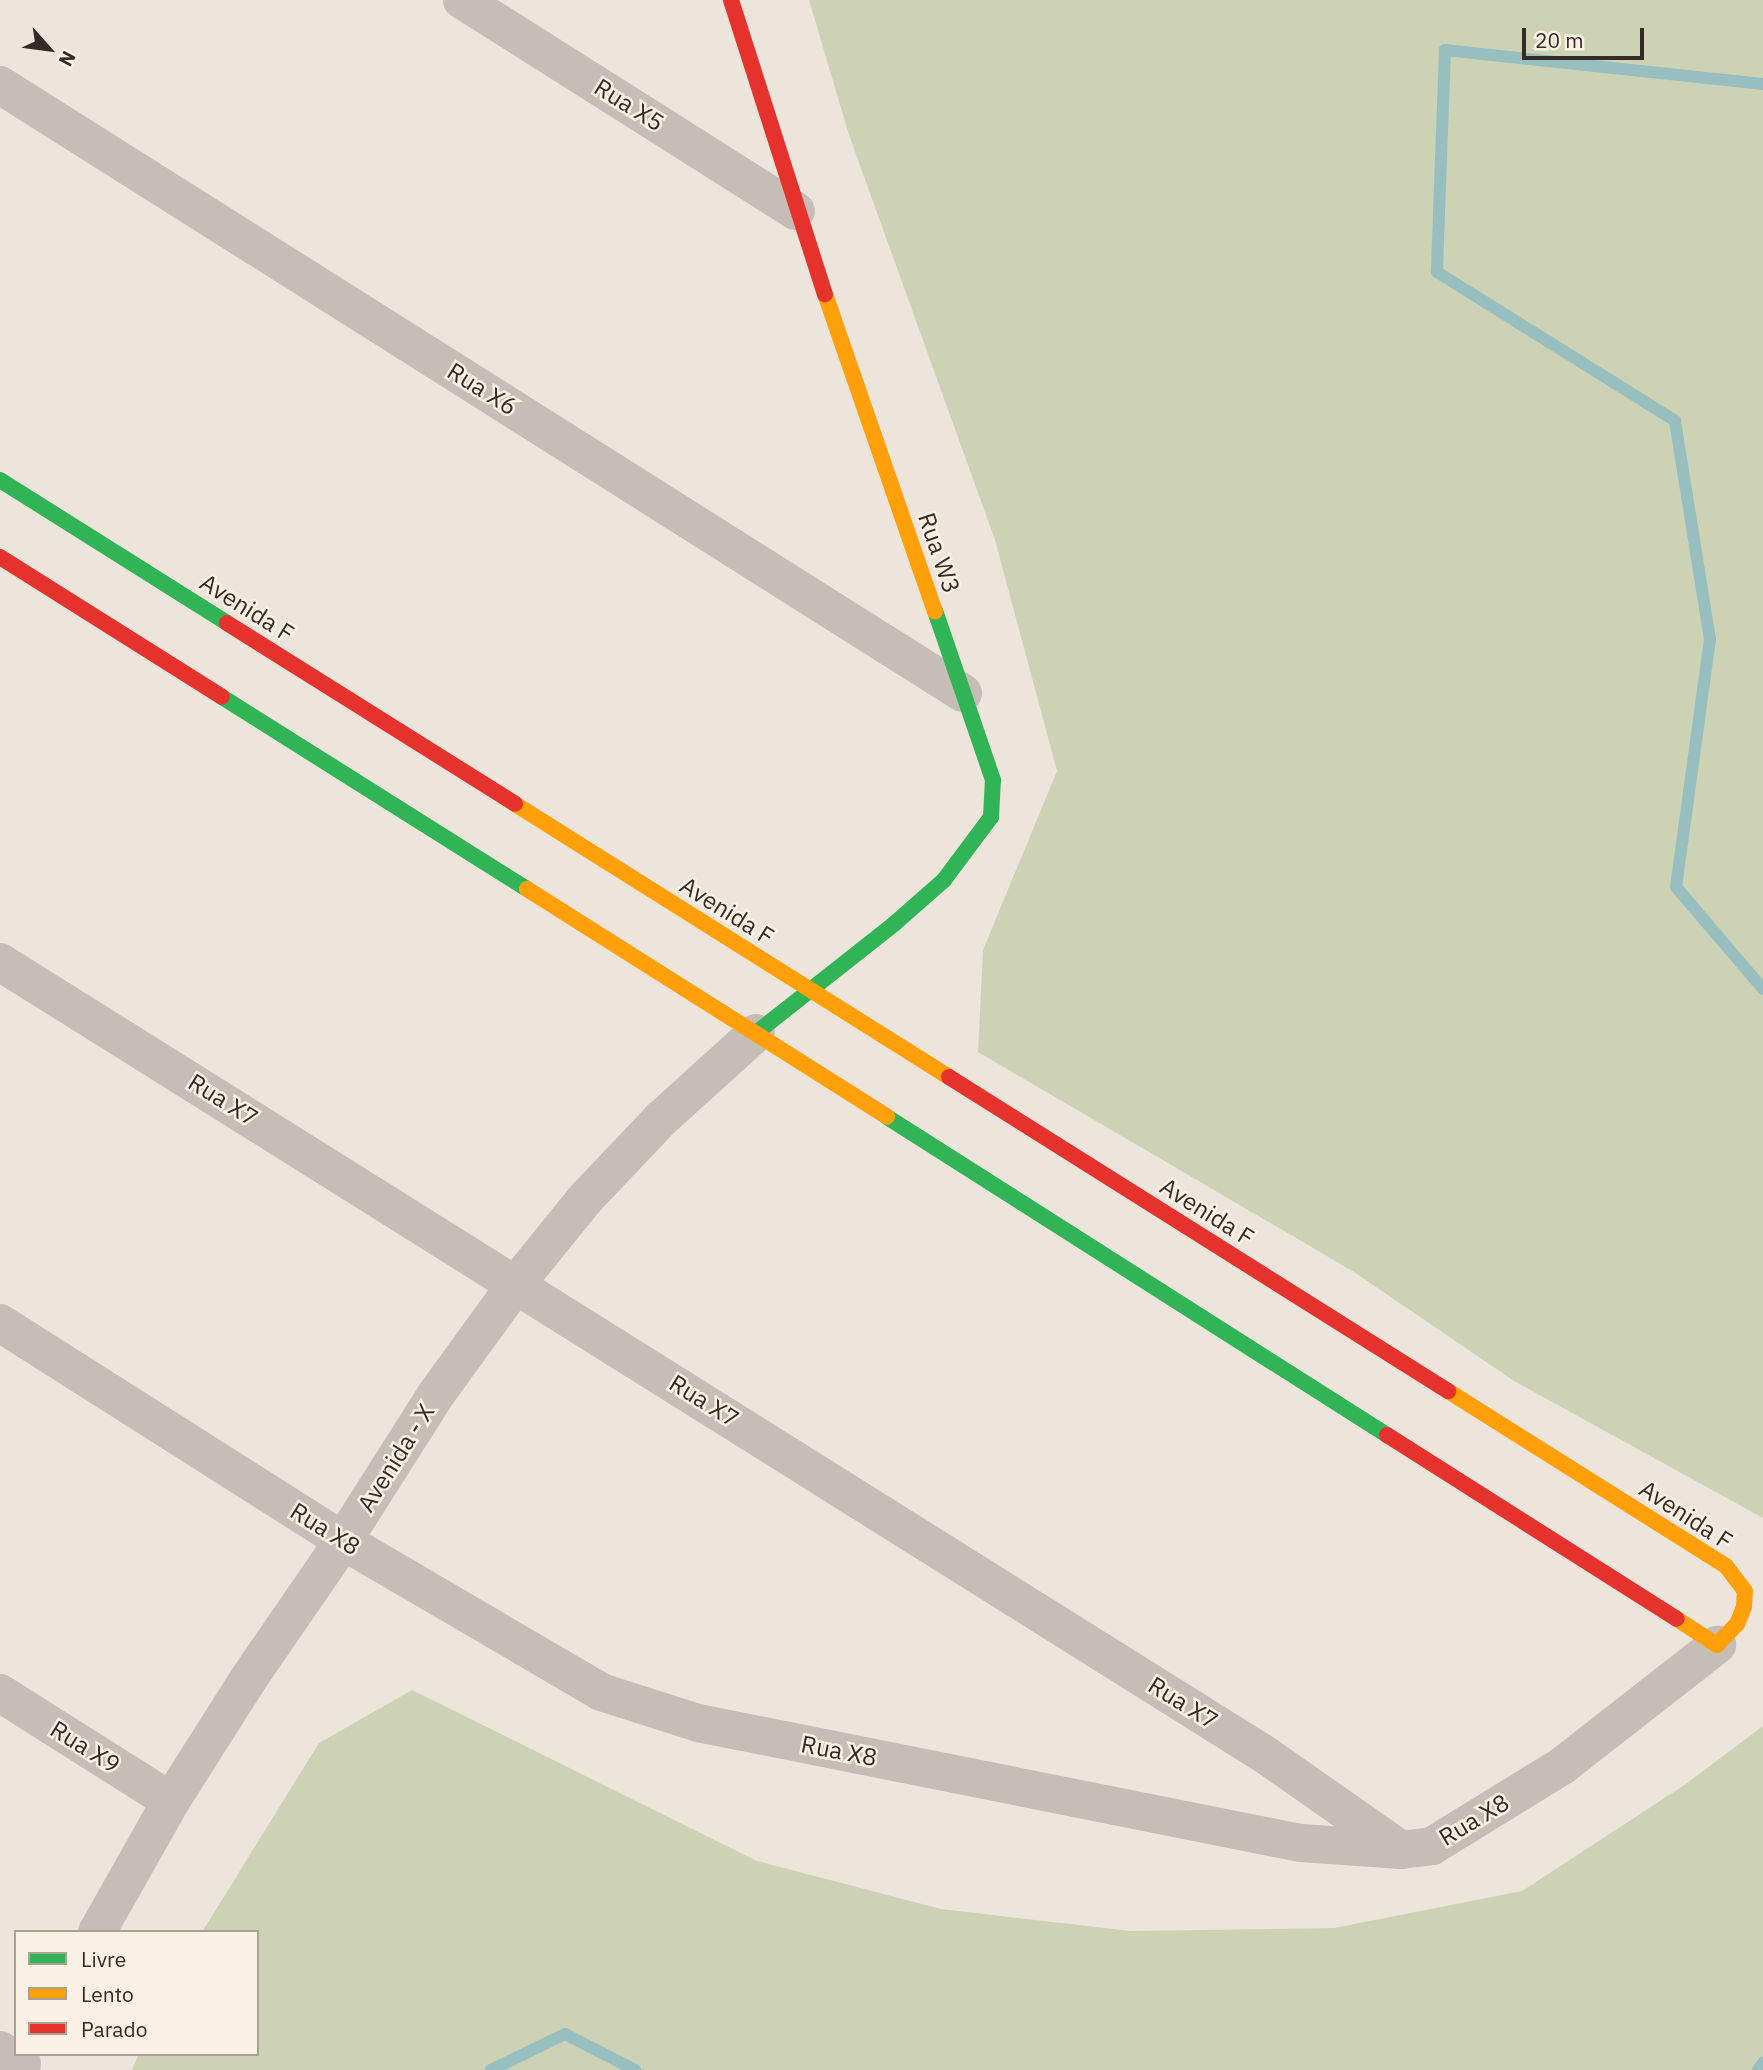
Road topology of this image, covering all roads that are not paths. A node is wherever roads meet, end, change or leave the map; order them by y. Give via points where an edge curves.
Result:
1 (462, 0) edge
2 (731, 0) edge
3 (0, 85) edge
4 (796, 211) junction
5 (0, 480) edge
6 (0, 556) edge
7 (963, 693) junction
8 (0, 962) edge
9 (811, 991) junction
10 (756, 1032) junction
11 (517, 1283) junction
12 (0, 1322) edge
13 (344, 1541) junction
14 (1717, 1645) junction
15 (0, 1693) edge
16 (171, 1801) junction
17 (1401, 1850) junction
18 (98, 1930) edge

1 - 4 street, Rua X5
2 - 4 street, Rua W3
3 - 7 street, Rua X6
4 - 7 street, Rua W3
5 - 9 street, Avenida F
6 - 10 street
7 - 9 street, Rua W3 via 993,780 991,817 944,880
8 - 11 street, Rua X7
9 - 10 street, Rua W3
9 - 14 street, Avenida F via 1726,1566 1745,1591 1744,1607 1737,1624
10 - 11 street, Avenida - X via 661,1119 585,1199
10 - 14 street
11 - 13 street, Avenida - X via 437,1394
11 - 17 street, Rua X7 via 1267,1756
12 - 13 street, Rua X8
13 - 16 street, Avenida - X
13 - 17 street, Rua X8 via 601,1692 698,1723 1301,1843
14 - 17 street, Rua X8 via 1562,1766 1432,1846
15 - 16 street, Rua X9
16 - 18 street, Avenida - X

